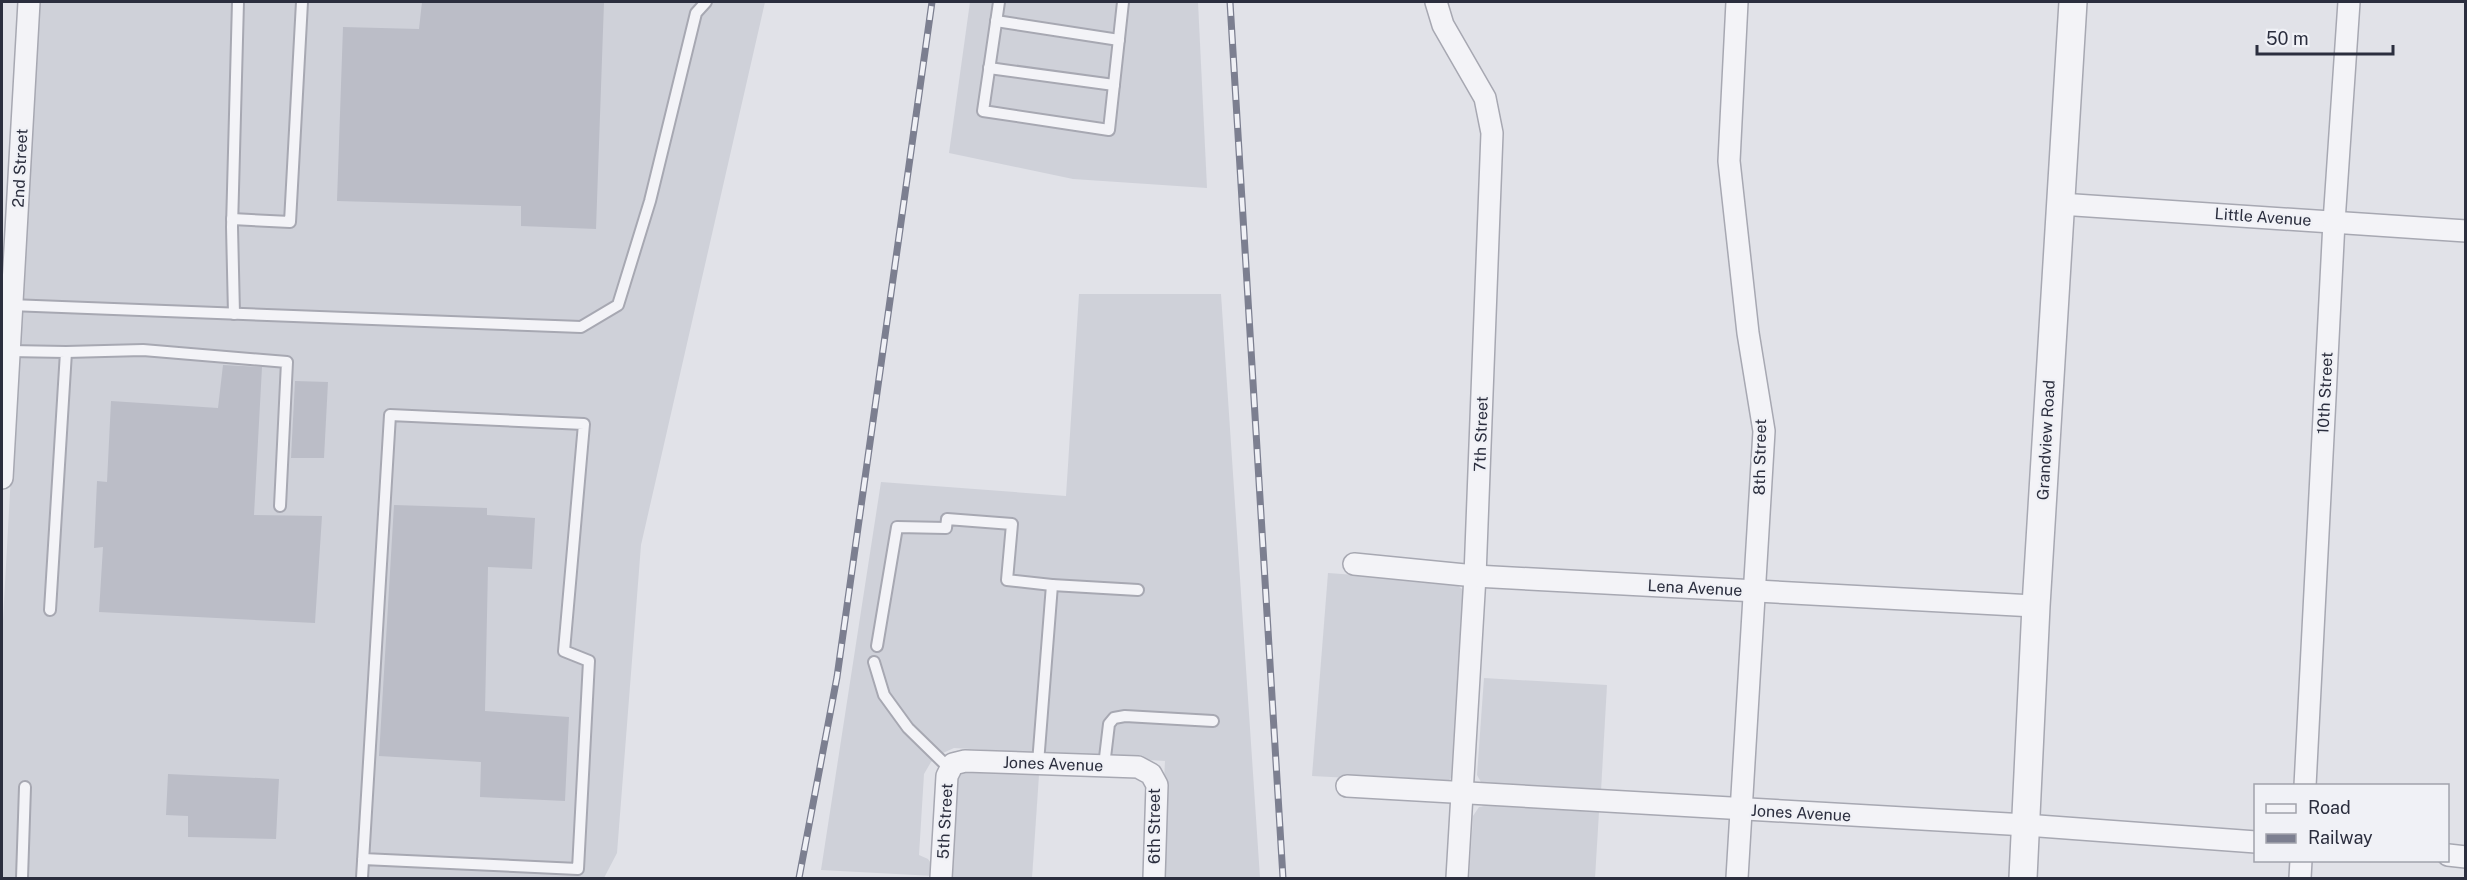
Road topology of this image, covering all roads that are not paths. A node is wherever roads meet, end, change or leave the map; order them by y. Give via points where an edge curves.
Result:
1 (29, 2) edge
2 (238, 2) edge
3 (302, 2) edge
4 (706, 2) edge
5 (999, 2) edge
6 (1123, 2) edge
7 (1437, 2) edge
8 (1737, 2) edge
9 (2073, 2) edge
10 (2349, 2) edge
11 (996, 21) junction
12 (1119, 40) junction
13 (989, 68) junction
14 (1114, 85) junction
15 (2060, 204) junction
16 (232, 219) junction
17 (2334, 222) junction
18 (2466, 231) edge
19 (7, 305) edge
20 (234, 314) junction
21 (9, 351) junction
22 (66, 352) junction
23 (3, 413) edge
24 (2, 478) edge
25 (280, 506) dead end
26 (1354, 564) dead end
27 (1475, 576) junction
28 (1052, 585) junction
29 (1138, 590) dead end
30 (1754, 591) junction
31 (2036, 606) junction
32 (50, 610) dead end
33 (877, 646) dead end
34 (873, 662) dead end
35 (1213, 721) dead end
36 (1038, 763) junction
37 (952, 766) junction
38 (1104, 766) junction
39 (1151, 774) joint
40 (2306, 784) edge
41 (1347, 786) dead end
42 (25, 787) dead end
43 (1463, 793) junction
44 (1742, 809) junction
45 (2026, 825) junction
46 (2254, 842) edge
47 (2449, 855) edge
48 (2466, 857) edge
49 (363, 859) junction
50 (2301, 862) edge
51 (22, 879) edge
52 (362, 879) edge
53 (941, 879) edge
54 (1154, 879) edge
55 (1457, 879) edge
56 (1737, 879) edge
57 (2022, 879) edge
58 (2300, 879) edge

1 - 19 street, 2nd Street
2 - 16 lane
3 - 16 lane via 291,222
4 - 20 lane via 696,13 650,201 618,305 581,327
5 - 11 lane
6 - 12 lane
7 - 27 street, 7th Street via 1443,25 1485,98 1491,133
8 - 30 street, 8th Street via 1729,161 1748,333 1764,431
9 - 15 street, Grandview Road
10 - 17 street, 10th Street
11 - 12 lane
11 - 13 lane
12 - 14 lane
13 - 14 lane
13 - 14 lane via 983,111 1109,130
15 - 17 street, Little Avenue
15 - 31 street, Grandview Road
16 - 20 lane
17 - 18 street, Little Avenue
17 - 40 street, 10th Street
19 - 20 lane
19 - 21 street, 2nd Street
21 - 22 lane
21 - 23 street, 2nd Street
22 - 25 lane via 143,350 287,362
22 - 32 lane
23 - 24 street, 2nd Street
26 - 27 street, Lena Avenue
27 - 30 street, Lena Avenue
27 - 43 street, 7th Street
28 - 29 lane
28 - 33 lane via 1007,580 1012,524 947,519 946,528 897,527
28 - 36 lane
30 - 31 street, Lena Avenue
30 - 44 street, 8th Street
31 - 45 street, Grandview Road
34 - 37 lane via 884,695 908,728
35 - 38 lane via 1114,718 1109,724
36 - 37 street, Jones Avenue via 965,761
36 - 38 street, Jones Avenue
37 - 53 street, 5th Street via 947,776
38 - 39 street, Jones Avenue via 1138,767
39 - 54 street, 6th Street via 1157,785
41 - 43 street, Jones Avenue
42 - 51 lane
43 - 44 street, Jones Avenue
43 - 55 street, 7th Street
44 - 45 street, Jones Avenue
44 - 56 street, 8th Street
45 - 46 street, Jones Avenue
45 - 57 street, Grandview Road
47 - 48 street
49 - 49 lane via 578,869 589,661 564,651 584,424 390,415
49 - 52 lane
50 - 58 street

